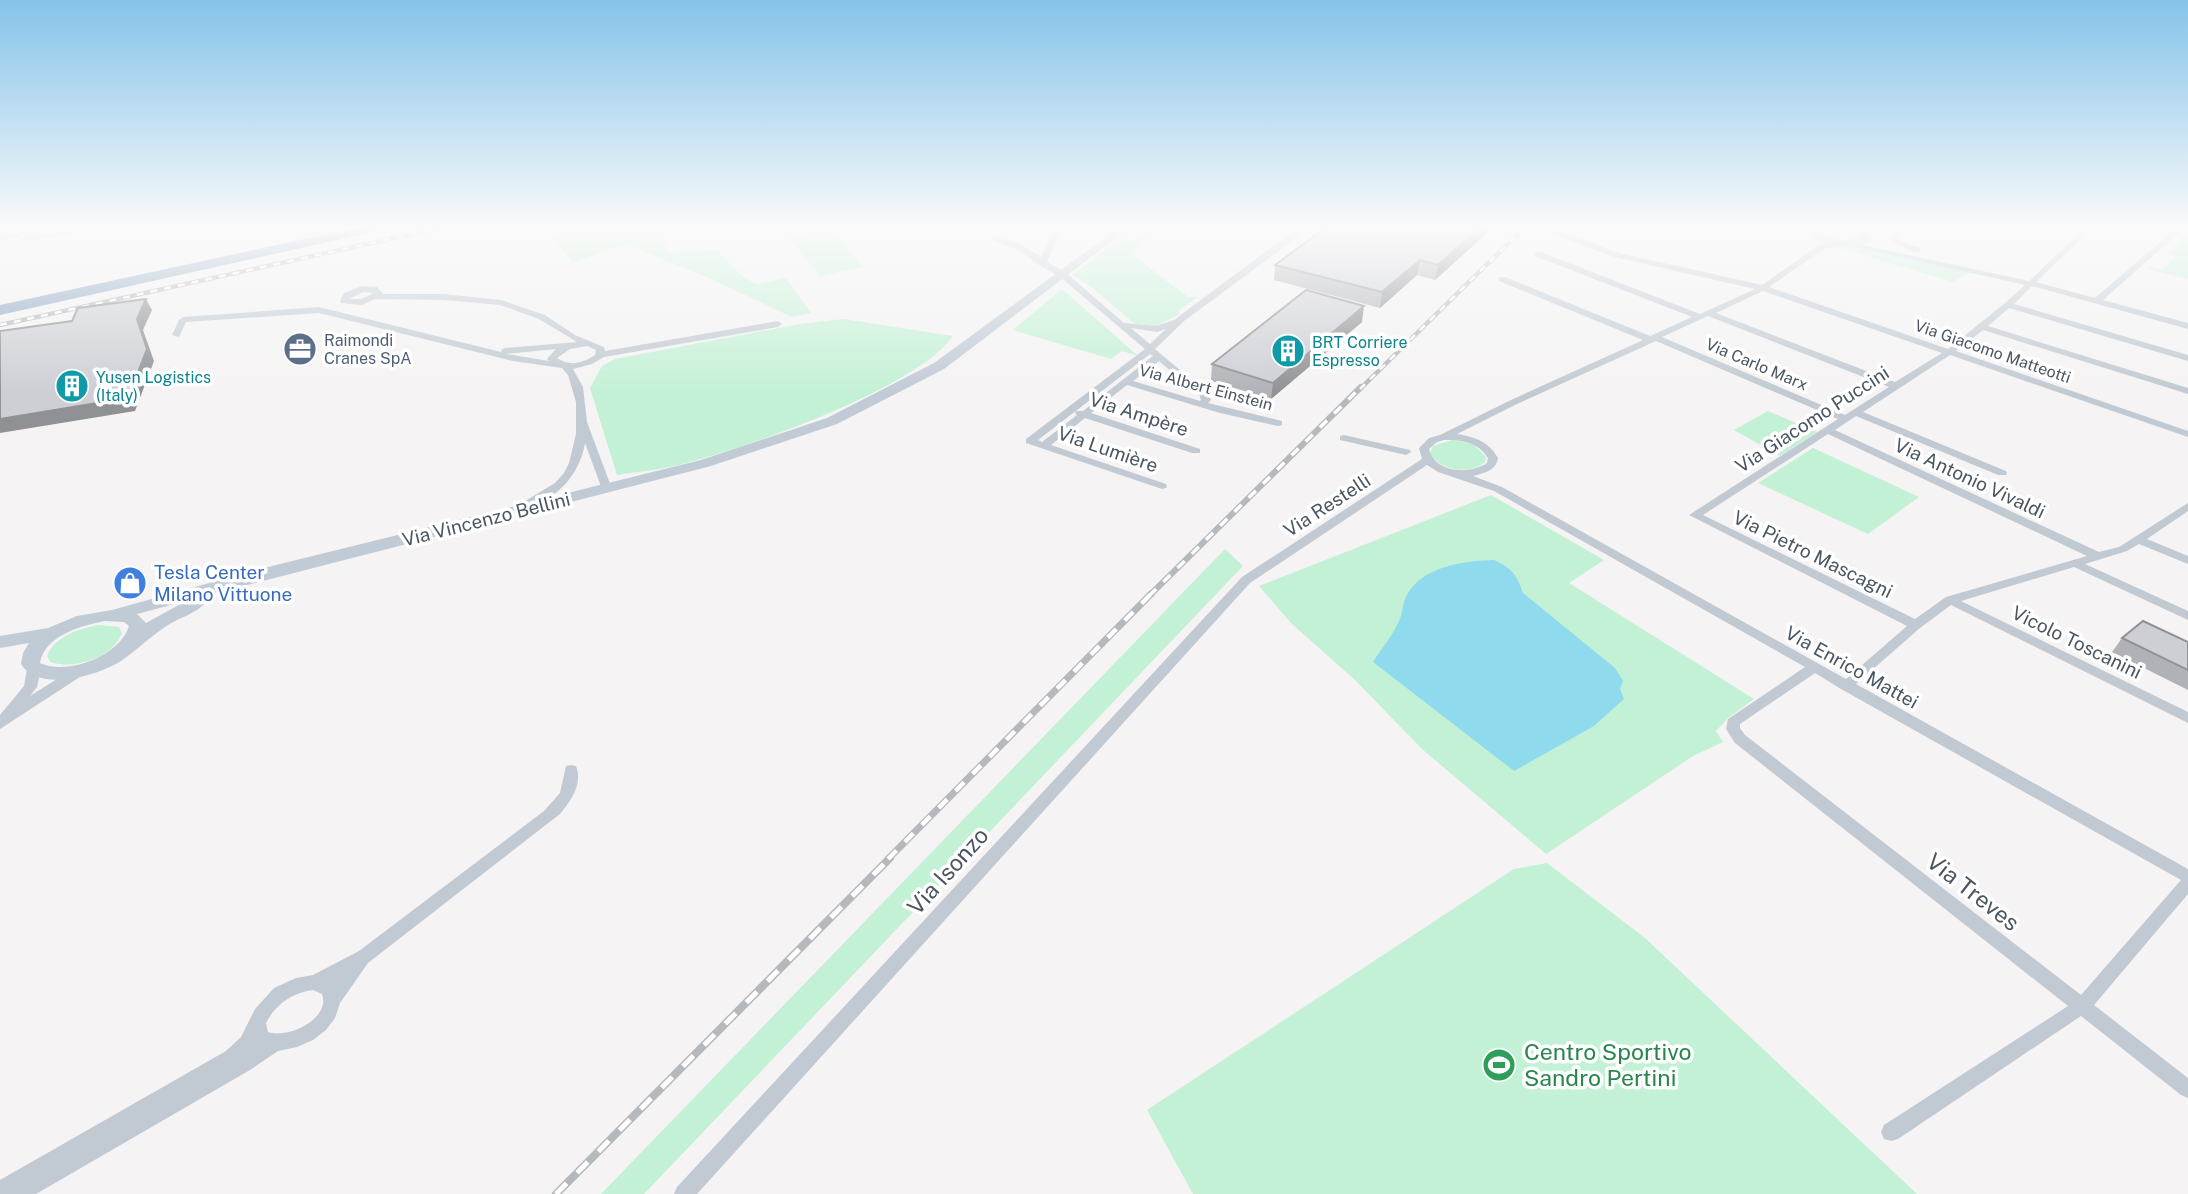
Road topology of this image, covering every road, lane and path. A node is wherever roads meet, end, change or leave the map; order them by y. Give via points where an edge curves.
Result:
1 (93, 282) edge
2 (129, 282) edge
3 (1053, 282) edge
4 (1070, 282) edge
5 (1230, 282) edge
6 (1509, 282) edge
7 (1613, 282) edge
8 (1735, 282) edge
9 (1769, 282) edge
10 (2023, 282) edge
11 (2118, 282) edge
12 (2029, 283) junction
13 (1763, 288) junction
14 (377, 297) dead end
15 (2097, 301) junction
16 (0, 302) edge
17 (2008, 305) junction
18 (0, 310) edge
19 (1704, 315) junction
20 (1181, 319) junction
21 (778, 324) dead end
22 (1122, 324) junction
23 (1980, 326) junction
24 (2188, 326) edge
25 (1157, 330) junction
26 (176, 335) dead end
27 (1654, 339) junction
28 (1141, 341) junction
29 (566, 342) junction
30 (582, 344) junction
31 (479, 350) junction
32 (1152, 352) junction
33 (1948, 353) junction
34 (598, 358) junction
35 (2188, 358) edge
36 (561, 365) junction
37 (1115, 376) junction
38 (1127, 381) junction
39 (578, 386) junction
40 (1896, 386) junction
41 (2188, 391) edge
42 (1201, 405) junction
43 (1071, 410) junction
44 (1084, 415) junction
45 (1490, 415) junction
46 (1850, 415) junction
47 (582, 422) junction
48 (1278, 423) dead end
49 (1827, 430) junction
50 (2188, 434) edge
51 (1444, 437) junction
52 (1344, 438) dead end
53 (1043, 446) junction
54 (1485, 446) junction
55 (1424, 448) junction
56 (1196, 451) dead end
57 (1406, 452) junction
58 (1428, 460) junction
59 (1489, 468) junction
60 (1456, 472) junction
61 (2002, 473) dead end
62 (1162, 485) dead end
63 (607, 489) junction
64 (1498, 489) junction
65 (2188, 506) edge
66 (511, 513) junction
67 (1695, 515) joint
68 (2140, 540) junction
69 (365, 549) junction
70 (2097, 556) junction
71 (2188, 559) edge
72 (2074, 564) junction
73 (1246, 580) joint
74 (1950, 600) junction
75 (114, 615) junction
76 (2188, 616) edge
77 (1916, 625) junction
78 (55, 632) junction
79 (0, 642) edge
80 (130, 642) junction
81 (0, 651) edge
82 (32, 664) junction
83 (1813, 668) junction
84 (81, 670) junction
85 (1846, 686) junction
86 (2188, 718) edge
87 (4, 720) edge
88 (1732, 729) joint
89 (571, 770) dead end
90 (2188, 877) edge
91 (2188, 883) edge
92 (365, 956) junction
93 (315, 982) junction
94 (333, 999) junction
95 (2082, 1006) junction
96 (257, 1023) junction
97 (274, 1044) junction
98 (2188, 1089) edge
99 (1891, 1132) dead end
100 (0, 1191) edge
101 (17, 1194) edge
102 (684, 1194) edge

1 - 16 highway
2 - 18 highway
3 - 63 street, Via Vincenzo Bellini via 945,361 857,410 742,453
4 - 22 street
5 - 20 street
6 - 27 street, Via Carlo Marx
7 - 19 street
8 - 13 street, Via Giacomo Matteotti
9 - 13 street
10 - 12 street
11 - 15 street
12 - 15 street
12 - 17 street, Via Giacomo Puccini
13 - 19 street
13 - 33 street, Via Giacomo Matteotti
14 - 29 street via 501,303 542,317
15 - 24 street
17 - 23 street, Via Giacomo Puccini
17 - 35 street
19 - 27 street
19 - 40 street
20 - 25 street
20 - 32 street
21 - 34 street
22 - 25 street
22 - 28 street
23 - 33 street, Via Giacomo Puccini
23 - 41 street
25 - 28 street
26 - 31 street via 183,320 319,310
27 - 45 street
27 - 46 street, Via Carlo Marx
28 - 32 street
29 - 30 street
29 - 30 street
29 - 31 street via 507,351
29 - 36 street via 553,356
30 - 34 street via 598,346
31 - 36 street
32 - 37 street
32 - 38 street
32 - 42 street via 1204,395
33 - 40 street, Via Giacomo Puccini
33 - 50 street, Via Giacomo Matteotti
34 - 36 street via 581,365
34 - 39 street via 581,375
36 - 39 street via 572,372
37 - 38 street, Via Albert Einstein
37 - 43 street
38 - 42 street, Via Albert Einstein
38 - 44 street
39 - 47 street
40 - 46 street, Via Giacomo Puccini
42 - 48 street, Via Albert Einstein
43 - 44 street, Via Ampère
43 - 53 street via 1030,441
44 - 53 street
44 - 56 street, Via Ampère
45 - 51 street
45 - 54 street via 1473,430
46 - 49 street, Via Giacomo Puccini
46 - 61 street, Via Carlo Marx
47 - 63 street
47 - 66 street via 579,450 570,472 546,495
49 - 67 street, Via Giacomo Puccini
49 - 70 street, Via Antonio Vivaldi
51 - 54 street
51 - 55 street
52 - 57 street, Via Enrico Mattei
53 - 62 street, Via Lumière
54 - 59 street via 1493,458
55 - 57 street
55 - 58 street
57 - 58 street, Via Enrico Mattei
58 - 60 street, Via Enrico Mattei
58 - 73 street, Via Restelli
59 - 60 street
59 - 64 street via 1486,476
60 - 64 street, Via Enrico Mattei
63 - 66 street, Via Vincenzo Bellini
64 - 83 street, Via Enrico Mattei
65 - 68 street
66 - 69 street, Via Vincenzo Bellini
67 - 77 street, Via Pietro Mascagni
68 - 70 street
68 - 71 street
69 - 75 street, Via Vincenzo Bellini
69 - 80 street, Via Vincenzo Bellini via 186,606
70 - 72 street
72 - 74 street
72 - 76 street
73 - 102 street, Via Isonzo
74 - 77 street
74 - 86 street, Vicolo Toscanini
75 - 78 street, Via Vincenzo Bellini via 90,618
75 - 80 street via 129,617 138,625
77 - 85 street
78 - 79 street, Via Vincenzo Bellini
78 - 82 street, Via Vincenzo Bellini via 39,644
80 - 84 street, Via Vincenzo Bellini via 113,656
81 - 82 street, Via Vincenzo Bellini via 17,653
82 - 84 street, Via Vincenzo Bellini via 52,674
82 - 87 street via 30,687
83 - 85 street, Via Enrico Mattei
83 - 88 street via 1733,722
84 - 87 street
85 - 90 street, Via Enrico Mattei
88 - 95 street, Via Treves
89 - 92 street via 566,798 550,815
91 - 95 street
92 - 93 street
92 - 94 street
93 - 94 street via 331,990
93 - 96 street via 278,995
94 - 97 street via 327,1016 309,1033
95 - 98 street, Via Treves
95 - 99 street
96 - 97 street via 260,1037
96 - 100 street via 253,1039 228,1061
97 - 101 street

